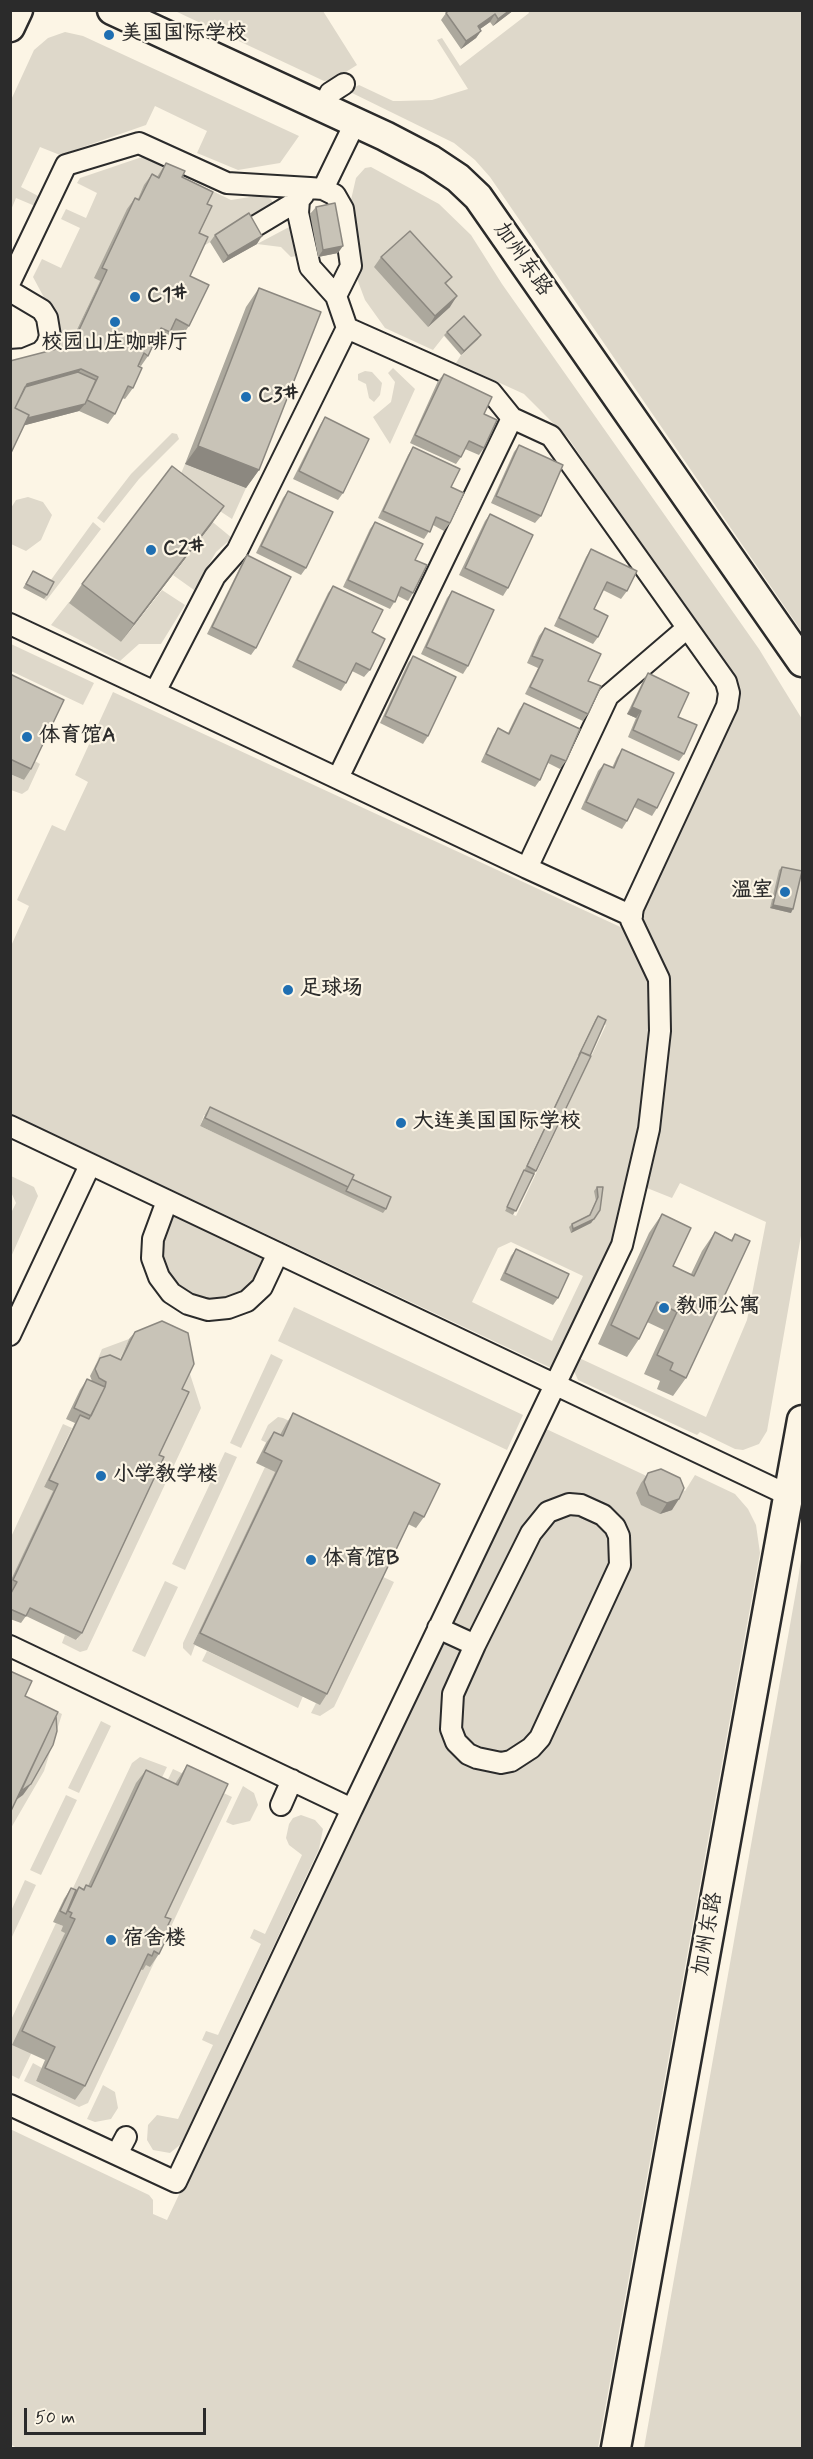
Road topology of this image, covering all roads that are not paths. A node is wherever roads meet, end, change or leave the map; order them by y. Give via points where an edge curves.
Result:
1 (18, 10) edge
2 (112, 10) edge
3 (10, 27) edge
4 (344, 84) dead end
5 (323, 108) junction
6 (355, 123) junction
7 (311, 192) junction
8 (249, 230) edge
9 (10, 282) edge
10 (10, 291) edge
11 (336, 296) junction
12 (347, 328) junction
13 (10, 360) edge
14 (512, 418) junction
15 (10, 624) edge
16 (686, 629) junction
17 (802, 662) edge
18 (155, 692) junction
19 (338, 778) junction
20 (527, 868) junction
21 (632, 916) junction
22 (10, 1126) edge
23 (90, 1164) junction
24 (167, 1201) junction
25 (278, 1253) junction
26 (10, 1335) edge
27 (555, 1384) junction
28 (802, 1420) edge
29 (788, 1495) junction
30 (438, 1628) junction
31 (10, 1646) edge
32 (475, 1646) junction
33 (292, 1780) junction
34 (281, 1805) dead end
35 (352, 1809) junction
36 (10, 2105) edge
37 (615, 2448) edge

1 - 3 street
2 - 5 street, 加州东路
4 - 5 street via 330,93
5 - 6 street, 加州东路
6 - 7 street
6 - 17 street, 加州东路 via 432,160 478,197
7 - 8 street
7 - 9 street via 227,183 139,143 66,165
7 - 11 street via 298,213 310,267
7 - 11 street via 335,195 343,209 351,266
10 - 13 street via 42,310 50,336 41,352
11 - 12 street
12 - 14 street via 490,392
12 - 18 street via 237,551 215,576
14 - 16 street via 551,436
14 - 19 street
15 - 18 street
16 - 20 street via 608,696
16 - 21 street via 726,682 727,706 639,893
18 - 19 street
19 - 20 street
20 - 21 street
21 - 27 street via 659,979 660,1031 649,1129 622,1245
22 - 23 street
23 - 24 street
23 - 26 street
24 - 25 street
24 - 25 street via 153,1239 152,1258 171,1293 188,1304 208,1310 247,1301 262,1287
25 - 27 street
27 - 29 street
27 - 30 street
28 - 29 street, 加州东路
29 - 37 street, 加州东路
30 - 32 street
30 - 35 street
31 - 33 street
32 - 32 street via 453,1694 451,1729 456,1742 468,1754 486,1761 511,1761 540,1738 620,1565 615,1527 603,1515 581,1505 569,1504 548,1512 531,1533
33 - 34 street
33 - 35 street
35 - 36 street via 176,2182 121,2146

